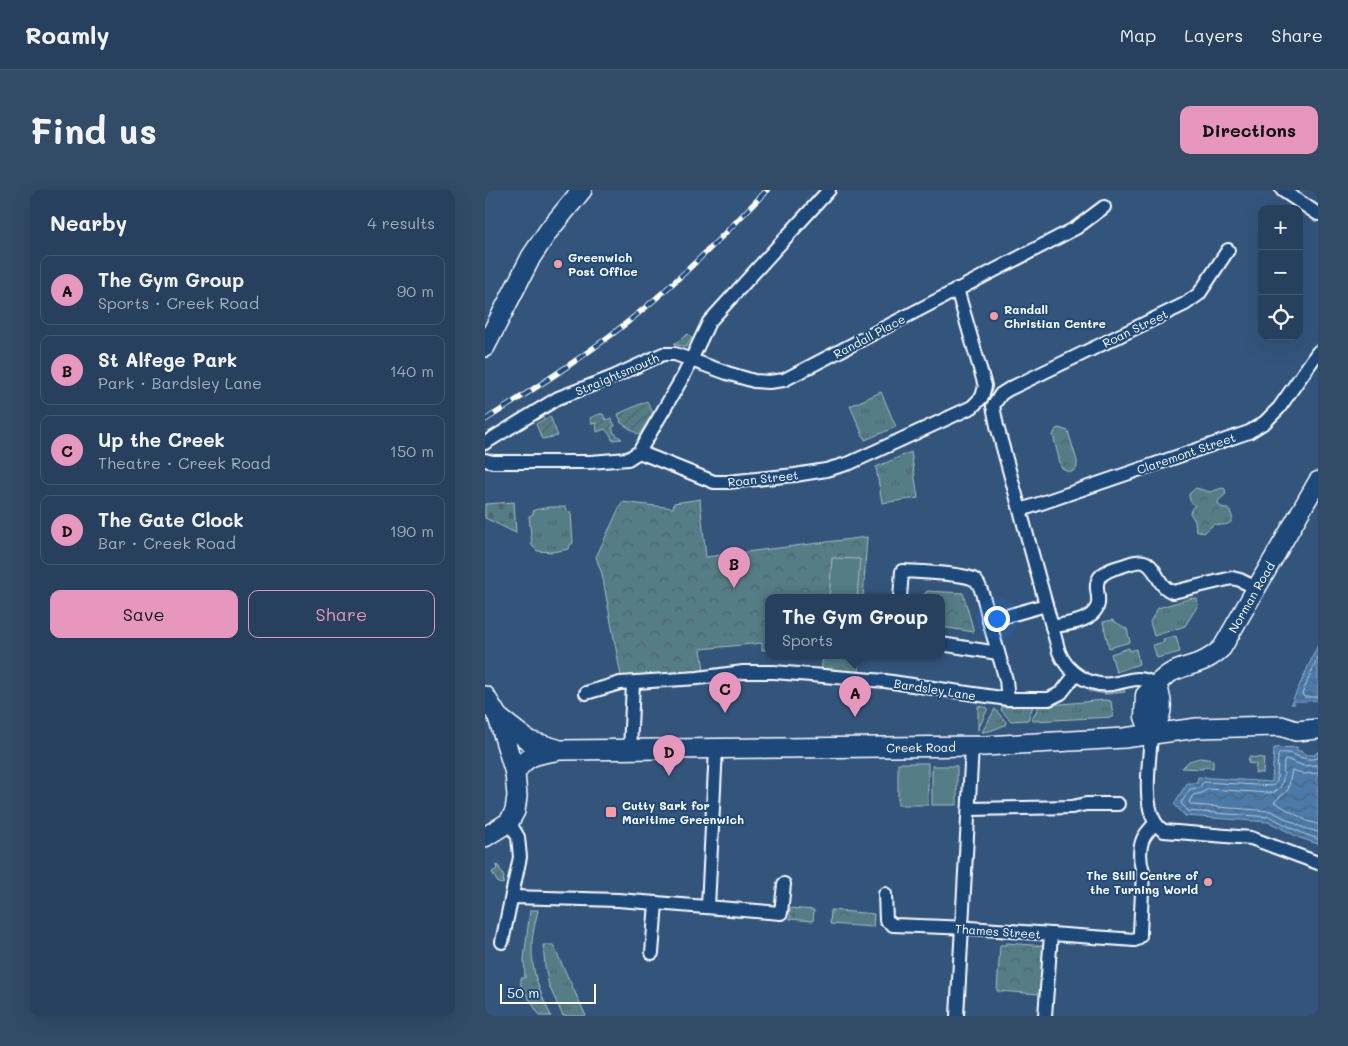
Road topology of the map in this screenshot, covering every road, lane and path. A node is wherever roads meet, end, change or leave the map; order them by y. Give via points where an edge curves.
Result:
1 (582, 190) edge
2 (829, 190) edge
3 (1282, 190) edge
4 (1104, 208) dead end
5 (1318, 214) edge
6 (1228, 250) dead end
7 (957, 290) junction
8 (485, 347) edge
9 (1318, 352) edge
10 (691, 360) junction
11 (485, 443) edge
12 (639, 452) junction
13 (485, 460) edge
14 (1318, 481) edge
15 (1021, 510) junction
16 (1256, 588) junction
17 (900, 594) edge
18 (1046, 606) junction
19 (989, 621) junction
20 (1052, 627) junction
21 (945, 645) edge
22 (998, 653) junction
23 (1076, 674) junction
24 (637, 682) junction
25 (1157, 684) junction
26 (586, 693) dead end
27 (485, 696) edge
28 (1008, 699) junction
29 (498, 717) junction
30 (1318, 718) edge
31 (1291, 725) junction
32 (1318, 729) edge
33 (1151, 735) junction
34 (972, 746) junction
35 (716, 749) junction
36 (560, 750) junction
37 (630, 750) junction
38 (515, 773) junction
39 (1118, 804) dead end
40 (969, 810) junction
41 (509, 822) junction
42 (1155, 823) junction
43 (485, 837) edge
44 (1318, 863) edge
45 (784, 884) dead end
46 (885, 894) dead end
47 (513, 897) junction
48 (656, 903) junction
49 (708, 906) junction
50 (962, 928) junction
51 (1051, 934) junction
52 (502, 942) dead end
53 (652, 953) dead end
54 (957, 1016) edge
55 (1045, 1016) edge

1 - 8 main road via 531,257
2 - 10 street via 709,322
3 - 5 street
4 - 7 street, Randall Place via 1076,228
6 - 15 street, Roan Street via 1199,294 1185,304 1001,394 993,406 995,418
7 - 10 street, Randall Place via 784,380 754,381
7 - 12 street, Roan Street via 985,392 971,407 862,458 825,470 714,482
9 - 15 street, Claremont Street via 1279,408 1249,432
10 - 11 street, Straightsmouth via 675,354 653,357 613,377 558,398
10 - 12 street
12 - 13 street via 628,459 591,462
14 - 16 main road, Norman Road
15 - 18 street
16 - 20 street via 1232,578 1173,592 1165,590 1145,562 1135,562 1107,569 1099,576 1096,583 1097,609 1092,615
16 - 25 main road, Norman Road via 1222,648 1213,657 1172,672
17 - 19 street via 902,571 963,576 976,580
18 - 19 street
18 - 20 street
19 - 22 street
20 - 23 street via 1063,661
21 - 22 street
22 - 28 street
23 - 25 street via 1095,684 1136,679
23 - 28 street, Bardsley Lane via 1055,697
24 - 26 street, Bardsley Lane via 620,683
24 - 28 street, Bardsley Lane via 774,672 885,681
24 - 37 street
25 - 33 main road, Norman Road via 1145,695 1144,717
27 - 29 main road
29 - 36 main road, Creek Road via 529,741
29 - 38 main road
30 - 31 main road, Creek Road
31 - 32 main road, Creek Road
31 - 33 main road, Creek Road via 1184,729
33 - 34 main road, Creek Road
33 - 42 street via 1148,793
34 - 35 main road, Creek Road
34 - 40 street
35 - 37 main road, Creek Road
35 - 49 street
36 - 37 main road, Creek Road
36 - 38 main road, Creek Road via 532,756
38 - 41 main road via 517,805
39 - 40 street
40 - 50 street
41 - 43 main road
41 - 47 street via 517,837 520,857
42 - 44 street via 1164,831 1251,838
42 - 51 street, Thames Street via 1144,837 1141,851 1143,870 1138,938
45 - 49 street via 781,913
46 - 50 street, Thames Street via 886,920 893,925
47 - 48 street
47 - 52 street
48 - 49 street
48 - 53 street
50 - 51 street, Thames Street
50 - 54 street
51 - 55 street

